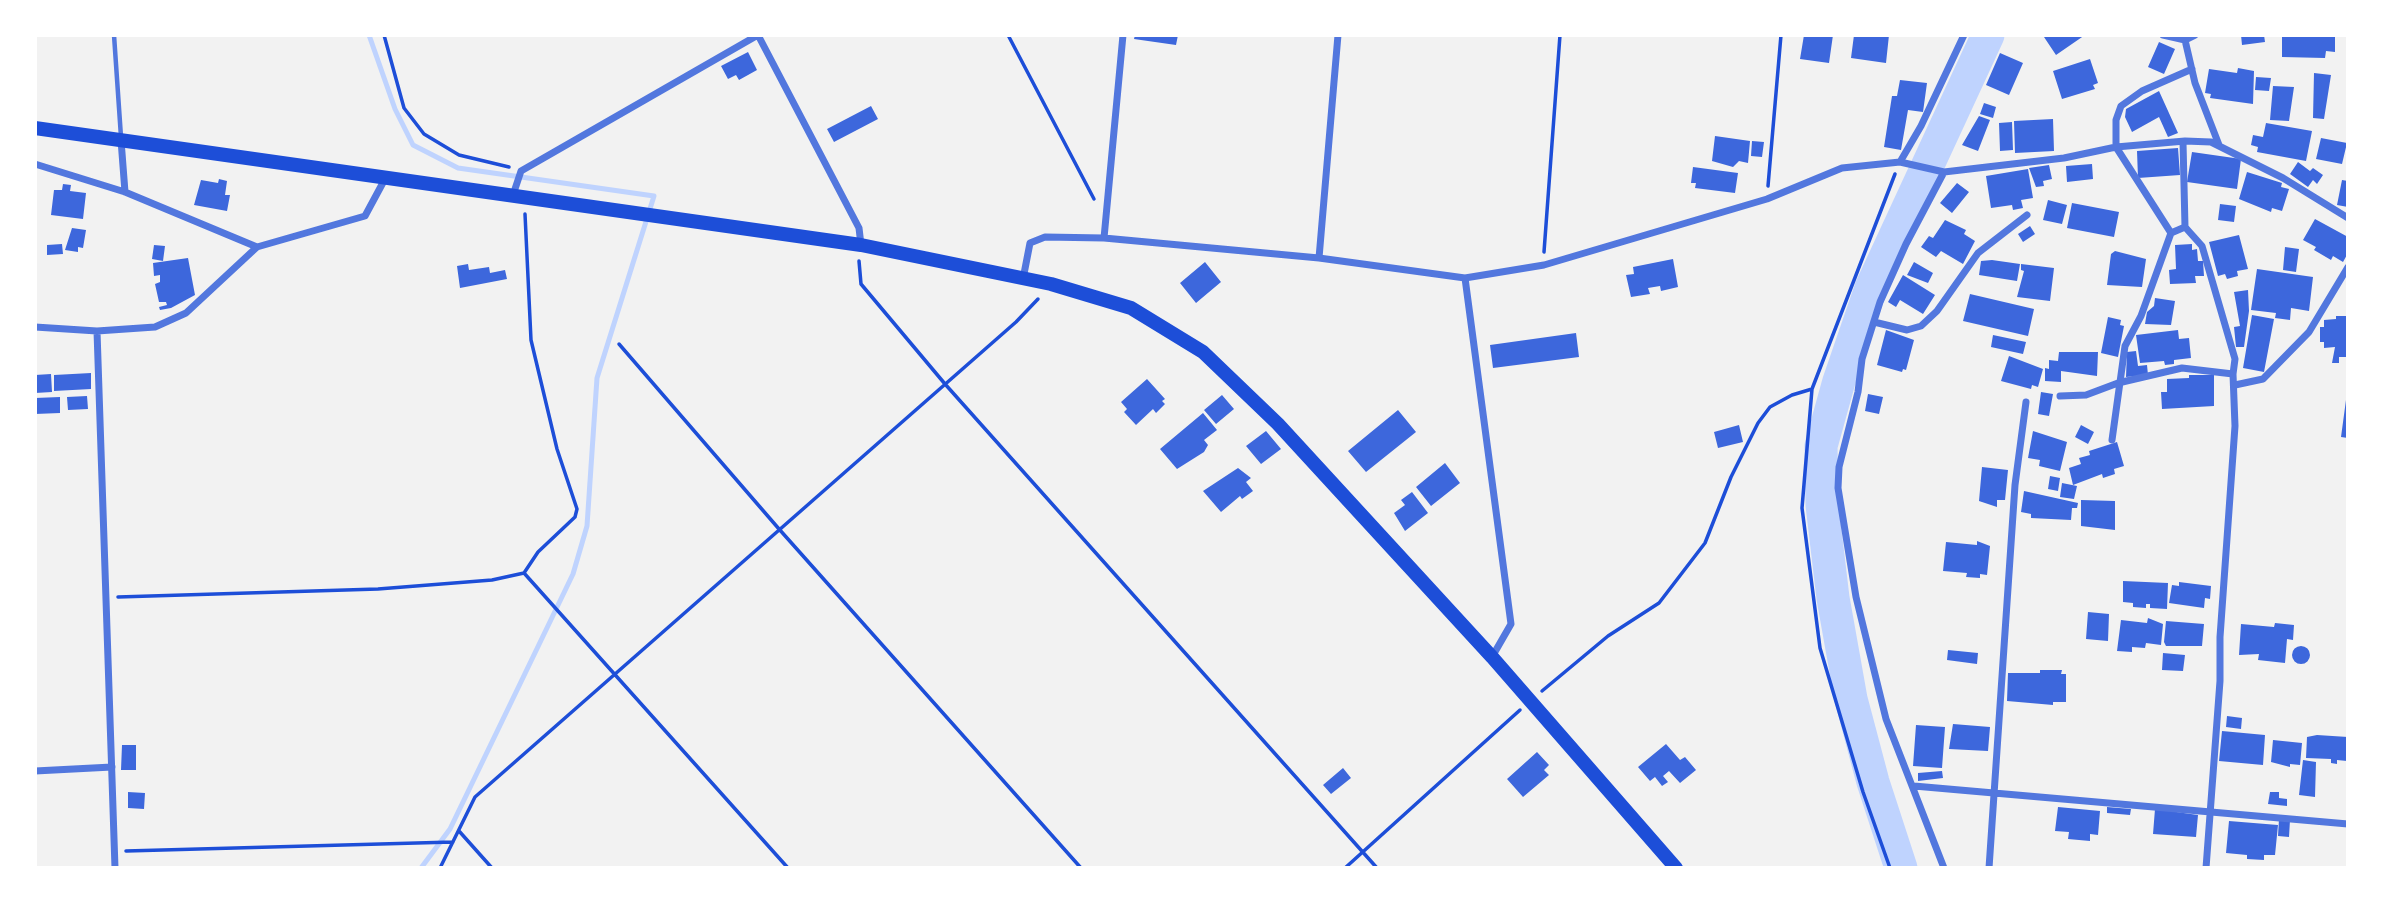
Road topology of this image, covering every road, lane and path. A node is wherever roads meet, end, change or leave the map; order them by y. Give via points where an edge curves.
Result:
1 (114, 35) edge
2 (384, 35) edge
3 (758, 35) edge
4 (1008, 35) edge
5 (1123, 35) edge
6 (1338, 35) edge
7 (1560, 35) edge
8 (1781, 35) edge
9 (1964, 35) edge
10 (2162, 35) edge
11 (2195, 35) edge
12 (2185, 40) junction
13 (2192, 69) junction
14 (35, 128) edge
15 (121, 138) junction
16 (2183, 142) junction
17 (2116, 147) junction
18 (2220, 147) junction
19 (1904, 163) junction
20 (35, 164) edge
21 (521, 171) junction
22 (1944, 172) junction
23 (386, 177) junction
24 (124, 191) junction
25 (519, 197) junction
26 (1767, 199) junction
27 (2027, 215) dead end
28 (2348, 218) edge
29 (1105, 223) junction
30 (2185, 227) junction
31 (2171, 233) junction
32 (1104, 238) junction
33 (861, 245) junction
34 (257, 247) junction
35 (1319, 258) junction
36 (1544, 265) junction
37 (2348, 267) edge
38 (1465, 278) junction
39 (1023, 279) junction
40 (1051, 284) junction
41 (1874, 322) junction
42 (35, 327) edge
43 (97, 331) junction
44 (619, 344) dead end
45 (2232, 374) junction
46 (2118, 383) junction
47 (945, 384) junction
48 (2235, 385) junction
49 (1812, 389) junction
50 (2060, 396) dead end
51 (2026, 402) dead end
52 (2112, 440) dead end
53 (779, 529) junction
54 (524, 573) junction
55 (106, 597) junction
56 (1492, 657) junction
57 (615, 673) junction
58 (1529, 702) junction
59 (112, 767) junction
60 (35, 771) edge
61 (1914, 786) junction
62 (1996, 791) junction
63 (2210, 809) junction
64 (2348, 824) edge
65 (459, 831) junction
66 (453, 842) junction
67 (115, 851) junction
68 (1363, 852) junction
69 (115, 868) edge
70 (440, 868) edge
71 (492, 868) edge
72 (788, 868) edge
73 (1080, 868) edge
74 (1345, 868) edge
75 (1377, 868) edge
76 (1676, 868) edge
77 (1889, 868) edge
78 (1944, 868) edge
79 (1989, 868) edge
80 (2206, 868) edge

1 - 15 lane
2 - 21 path via 404,108 424,134 459,155
3 - 21 street
3 - 33 street via 859,228
4 - 29 path via 1078,163
5 - 29 street
6 - 35 street
7 - 36 path
8 - 26 path
9 - 19 street
10 - 12 street
11 - 12 street
12 - 13 street
13 - 17 street via 2121,106
13 - 18 street
14 - 15 main road
15 - 23 main road
15 - 24 street
16 - 17 street
16 - 18 street via 2211,142
16 - 30 street
17 - 22 street
17 - 31 street
18 - 28 street via 2283,177
19 - 22 street
19 - 26 street via 1842,169
19 - 49 path
20 - 24 street
21 - 25 street
22 - 41 street via 1906,244
23 - 25 main road
23 - 34 street via 365,216
24 - 34 street
25 - 33 main road
25 - 54 path via 531,340 557,449 577,509 575,517 538,552
26 - 36 street
27 - 41 street via 1978,253 1921,327 1907,330
29 - 32 street
30 - 31 street
30 - 45 street via 2202,246 2229,331 2235,359
31 - 46 street via 2141,316 2125,346
32 - 35 street
32 - 39 street via 1045,237 1030,243
33 - 39 main road
33 - 47 path via 861,284
34 - 43 street via 186,313 156,327
35 - 38 street
36 - 38 street
37 - 48 street via 2309,332 2263,379
38 - 56 street via 1511,624
39 - 40 main road
40 - 47 path via 1016,322
40 - 56 main road via 1131,308 1203,352 1278,424
41 - 61 street via 1839,467 1839,508 1886,719
42 - 43 street
43 - 55 street
44 - 53 path
45 - 46 street via 2182,368
45 - 48 street
46 - 50 street via 2085,395
46 - 52 street
47 - 53 path
47 - 68 path
48 - 63 street
49 - 58 path via 1770,407 1758,423 1705,543 1659,603 1608,636
49 - 77 path via 1802,508 1820,648
51 - 62 street via 2015,485
53 - 57 path
53 - 73 path
54 - 55 path via 378,589
54 - 57 path
55 - 59 street
56 - 58 main road
57 - 65 path via 475,797
57 - 72 path
58 - 68 path
58 - 76 main road
59 - 60 street
59 - 67 street
61 - 62 street
61 - 78 street
62 - 63 street
62 - 79 street
63 - 64 street
63 - 80 street
65 - 66 path
65 - 71 path
66 - 67 path
66 - 70 path
67 - 69 street
68 - 74 path
68 - 75 path

